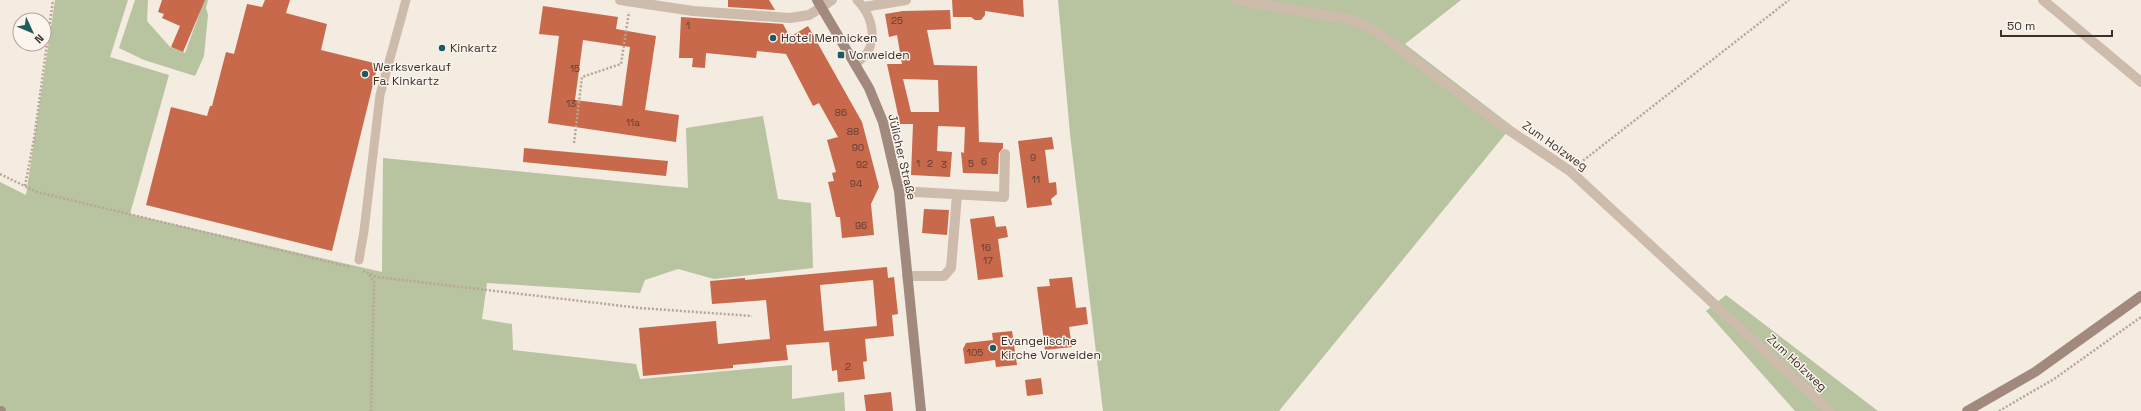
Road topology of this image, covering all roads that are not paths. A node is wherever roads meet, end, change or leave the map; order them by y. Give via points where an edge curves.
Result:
1 (406, 0) edge
2 (620, 0) edge
3 (832, 0) edge
4 (906, 0) edge
5 (1236, 0) edge
6 (2043, 0) edge
7 (861, 3) edge
8 (820, 4) edge
9 (856, 64) junction
10 (2141, 82) edge
11 (1006, 154) dead end
12 (899, 191) junction
13 (957, 195) junction
14 (359, 260) road end
15 (907, 276) junction
16 (2141, 296) edge
17 (921, 411) edge
18 (1830, 411) edge
19 (1967, 411) edge

1 - 14 lane via 380,95
2 - 8 street via 693,11 790,18 809,15
3 - 8 street
4 - 7 street
5 - 18 street, Zum Holzweg via 1353,20 1377,32 1494,120 1570,171
6 - 10 street
7 - 9 lane via 871,22 872,34 868,52
8 - 9 main road, Jülicher Straße
9 - 12 main road, Jülicher Straße via 883,122
11 - 13 street via 1004,197
12 - 13 street
12 - 15 main road, Jülicher Straße
13 - 15 street via 949,273 944,276
15 - 17 main road, Jülicher Straße
16 - 19 main road via 2035,372

